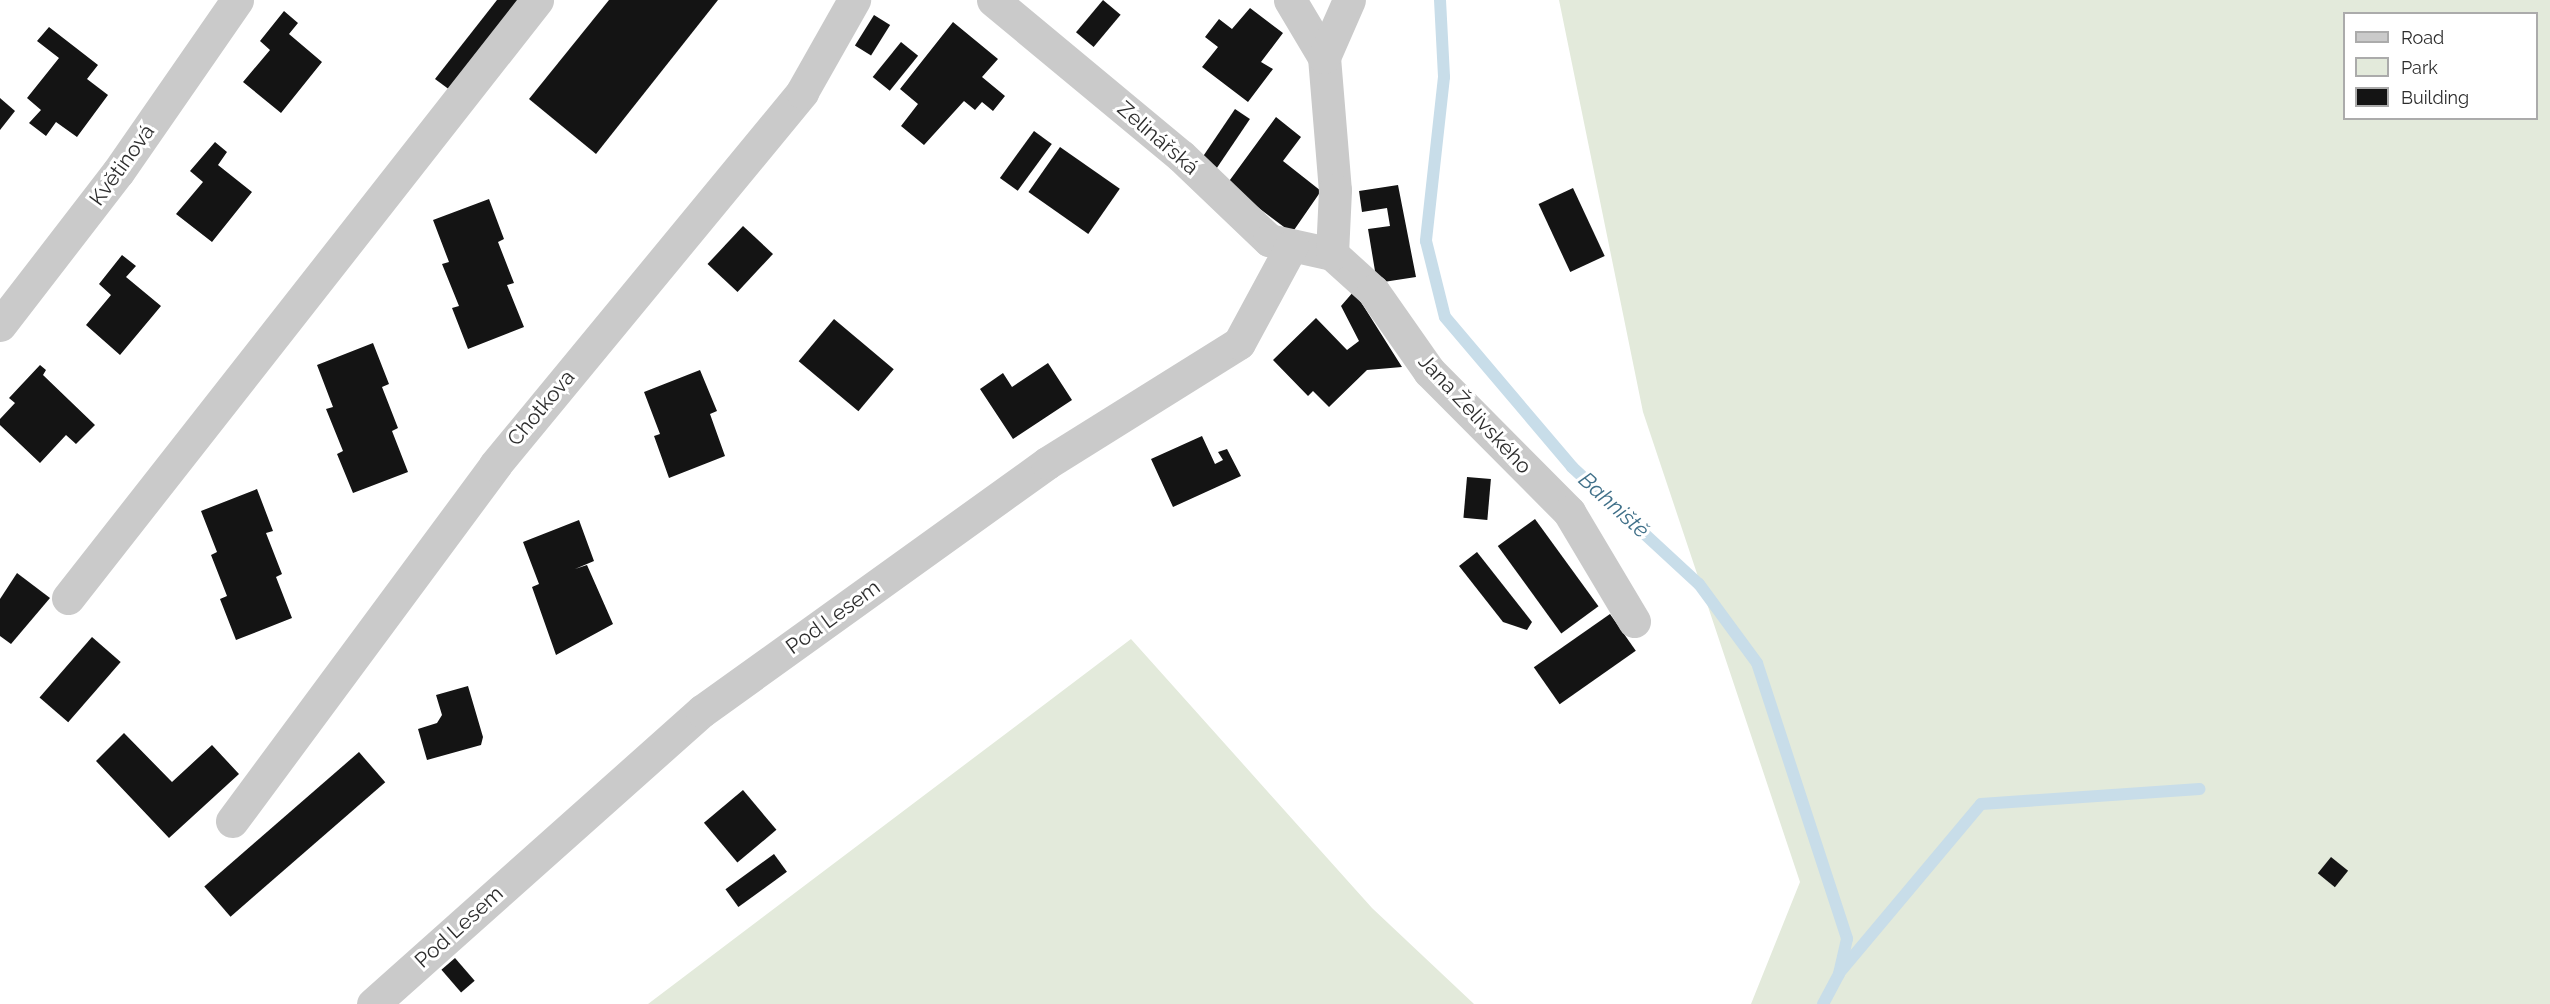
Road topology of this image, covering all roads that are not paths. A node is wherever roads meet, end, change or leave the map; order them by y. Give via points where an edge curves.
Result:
1 (237, 0) edge
2 (537, 0) edge
3 (854, 0) edge
4 (993, 0) edge
5 (1290, 0) edge
6 (1349, 0) edge
7 (1324, 57) junction
8 (1292, 245) junction
9 (1332, 254) junction
10 (0, 325) edge
11 (68, 598) dead end
12 (1634, 621) dead end
13 (232, 821) dead end
14 (373, 1004) edge

1 - 10 street, Květinová via 118,172
2 - 11 street
3 - 13 street, Chotkova via 802,92 495,465
4 - 8 street, Zelinářská via 1181,156 1269,240
5 - 7 street
6 - 7 street
7 - 9 street via 1335,190
8 - 9 street, Zelinářská
8 - 14 street, Pod Lesem via 1239,343 1047,463 702,711
9 - 12 street, Jana Želivského via 1374,291 1429,371 1569,512

